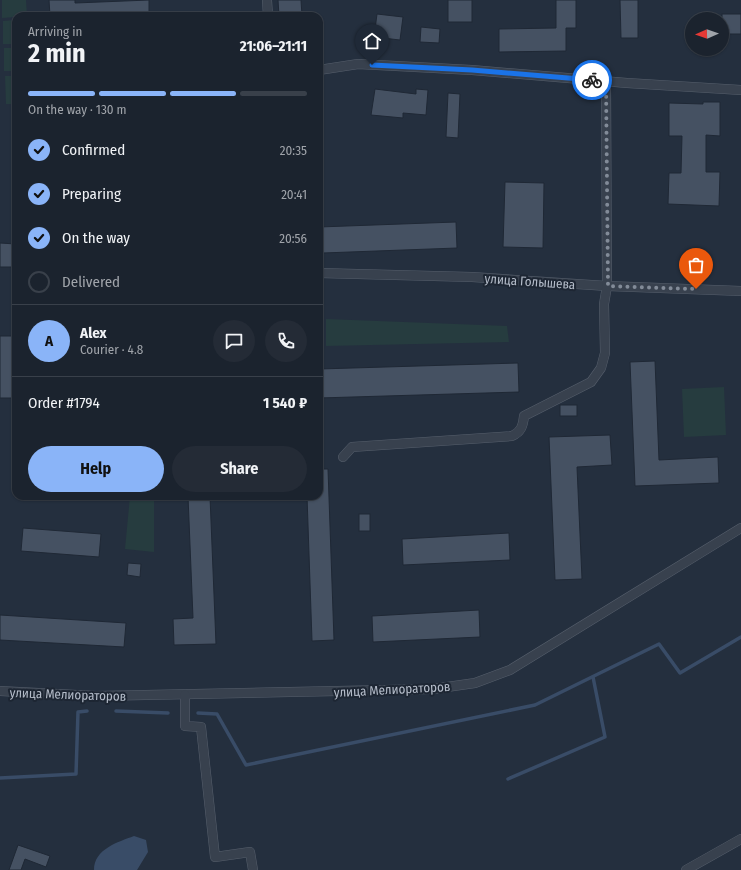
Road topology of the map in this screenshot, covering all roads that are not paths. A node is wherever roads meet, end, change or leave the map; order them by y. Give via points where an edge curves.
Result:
1 (267, 0) edge
2 (268, 12) edge
3 (323, 69) edge
4 (606, 82) junction
5 (741, 90) edge
6 (323, 273) edge
7 (608, 286) junction
8 (741, 291) edge
9 (343, 457) dead end
10 (741, 528) edge
11 (0, 691) edge
12 (185, 695) junction
13 (741, 839) edge
14 (253, 870) edge
15 (686, 870) edge

1 - 2 street
3 - 4 street via 358,64 472,70
4 - 5 street
4 - 7 street
6 - 7 street, улица Голышева via 472,277
7 - 8 street, улица Голышева
7 - 9 street via 604,304 605,354 601,368 591,382 524,416 519,433 512,436 352,447
10 - 12 street, улица Мелиораторов via 510,670 475,683 433,689
11 - 12 street, улица Мелиораторов via 96,696
12 - 14 street via 185,726 201,727 214,857 250,852
13 - 15 street

